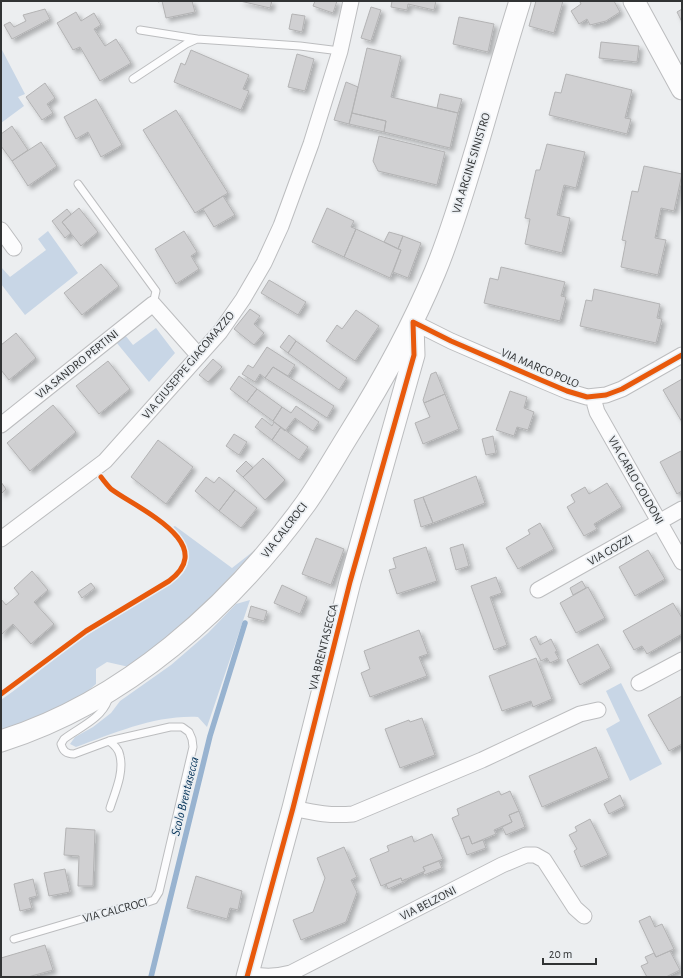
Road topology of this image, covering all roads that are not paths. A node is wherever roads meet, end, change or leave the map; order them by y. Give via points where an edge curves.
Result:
1 (351, 1) edge
2 (520, 1) edge
3 (634, 1) edge
4 (140, 30) dead end
5 (197, 39) junction
6 (340, 51) junction
7 (133, 79) dead end
8 (682, 89) edge
9 (78, 184) dead end
10 (1, 230) edge
11 (14, 248) dead end
12 (153, 304) junction
13 (413, 322) junction
14 (682, 355) edge
15 (199, 356) junction
16 (594, 397) junction
17 (1, 425) edge
18 (682, 509) edge
19 (660, 521) junction
20 (1, 539) edge
21 (682, 562) edge
22 (538, 590) dead end
23 (682, 660) edge
24 (639, 683) dead end
25 (104, 694) junction
26 (598, 710) dead end
27 (1, 741) edge
28 (109, 741) junction
29 (110, 808) dead end
30 (292, 808) junction
31 (584, 916) dead end
32 (14, 939) dead end
33 (247, 975) edge

1 - 6 street, VIA GIUSEPPE GIACOMAZZO
2 - 13 main road, VIA ARGINE SINISTRO via 456,216
3 - 8 main road
4 - 5 lane
5 - 6 lane
5 - 7 lane
6 - 15 street, VIA GIUSEPPE GIACOMAZZO via 311,144 281,226 264,263 220,332
9 - 12 lane via 156,292
10 - 11 street
12 - 15 street
12 - 17 street, VIA SANDRO PERTINI
13 - 16 street, VIA MARCO POLO via 567,391
13 - 25 main road, VIA CALCROCI via 370,401 285,531 235,589 188,633
13 - 30 main road, VIA BRENTASECCA via 414,355 350,582
14 - 16 street, VIA MARCO POLO via 622,389 606,396
15 - 20 street, VIA GIUSEPPE GIACOMAZZO via 105,461
16 - 19 street, VIA CARLO GOLDONI via 597,412
18 - 19 street, VIA GOZZI
19 - 21 street, VIA CARLO GOLDONI
19 - 22 street, VIA GOZZI
23 - 24 street
25 - 27 main road, VIA CALCROCI via 59,718
25 - 28 lane, VIA CALCROCI via 108,700 100,714 64,739 61,744 68,754 74,754
26 - 30 street via 580,714 482,760 353,814 321,814
28 - 29 lane via 117,748 121,763
28 - 32 lane, VIA CALCROCI via 170,726 182,727 189,732 192,739 194,747 159,892 154,900 148,902
30 - 33 main road, VIA BRENTASECCA
31 - 33 street, VIA BELZONI via 575,908 544,860 535,855 526,855 495,868 291,973 267,977

